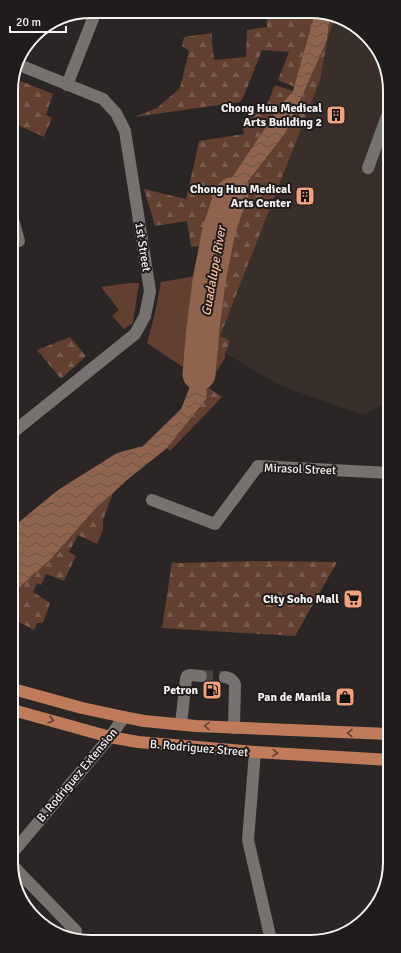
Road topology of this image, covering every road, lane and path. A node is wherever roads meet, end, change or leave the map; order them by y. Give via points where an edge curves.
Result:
1 (93, 18) edge
2 (23, 66) edge
3 (67, 85) junction
4 (383, 128) edge
5 (368, 168) dead end
6 (18, 237) edge
7 (19, 241) dead end
8 (18, 428) edge
9 (383, 473) edge
10 (152, 500) dead end
11 (201, 676) tunnel mouth
12 (225, 677) dead end
13 (18, 690) edge
14 (18, 711) edge
15 (124, 718) junction
16 (181, 724) junction
17 (234, 728) junction
18 (383, 734) edge
19 (110, 737) junction
20 (254, 752) junction
21 (383, 760) edge
22 (18, 846) edge
23 (19, 871) edge
24 (76, 930) dead end
25 (270, 935) edge

1 - 3 street
2 - 3 street, 1st Street
3 - 8 street, 1st Street via 103,99 116,113 125,131 150,291 145,316 135,334
4 - 5 street
6 - 7 street
9 - 10 street, Mirasol Street via 258,466 214,524
11 - 16 street via 187,676
12 - 17 street via 234,680 235,685
13 - 15 main road, B. Rodriguez Street
14 -> 19 main road, B. Rodriguez Street
15 - 16 main road, B. Rodriguez Street
15 - 19 street, B. Rodriguez Extension
17 -> 16 main road, B. Rodriguez Street
18 -> 17 main road, B. Rodriguez Street
19 - 20 main road, B. Rodriguez Street via 146,743
19 - 22 street, B. Rodriguez Extension
20 -> 21 main road, B. Rodriguez Street
20 - 25 street via 248,840
23 - 24 street

